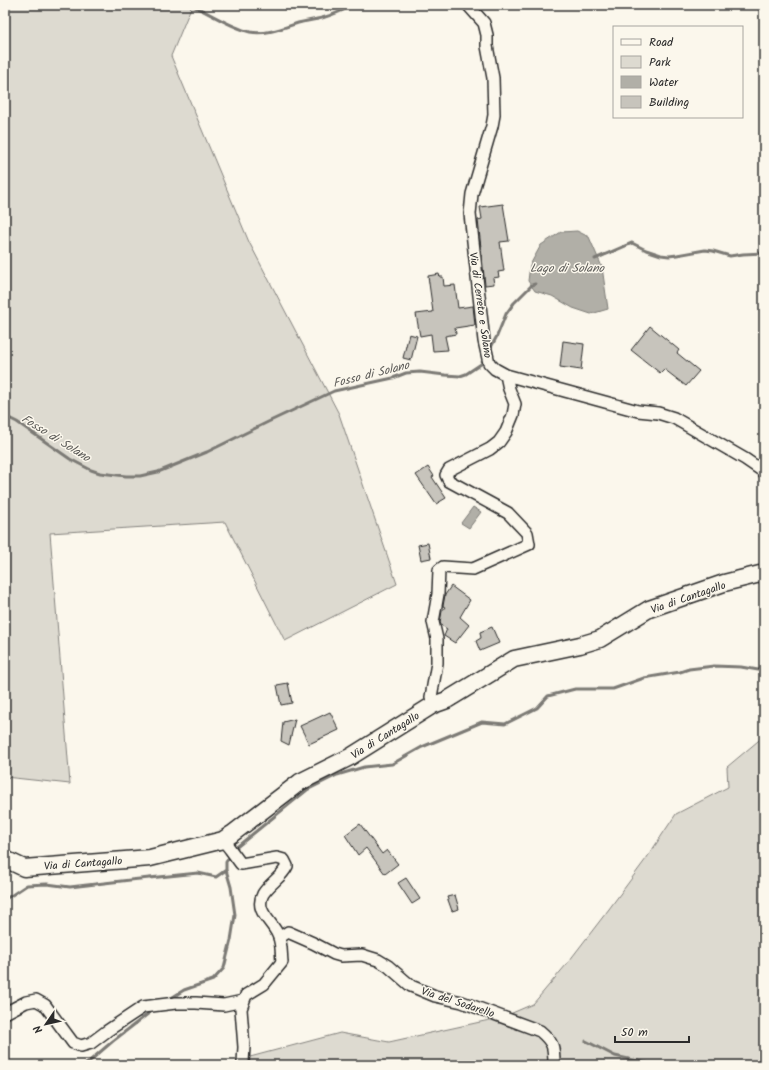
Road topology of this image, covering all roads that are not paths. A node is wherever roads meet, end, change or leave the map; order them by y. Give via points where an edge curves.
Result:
1 (468, 5) edge
2 (506, 375) junction
3 (764, 472) edge
4 (764, 573) edge
5 (433, 705) junction
6 (226, 844) junction
7 (5, 859) edge
8 (279, 938) junction
9 (243, 1001) junction
10 (5, 1013) edge
11 (243, 1062) dead end
12 (554, 1065) edge

1 - 2 street, Via di Cerreto e Solano via 484,23 493,78 494,115 472,194 470,214 484,341 489,363
2 - 3 street, Via di Cerreto e Solano via 638,411 674,418
2 - 5 street via 515,404 514,415 506,432 495,446 449,470 446,475 449,481 508,513 527,533 529,544 473,569 443,567 439,570 433,622 437,639 431,697
4 - 5 street, Via di Cantagallo via 724,583 649,609 600,639 514,659 447,700
5 - 6 street, Via di Cantagallo via 350,757 300,782 232,834
6 - 7 street, Via di Cantagallo via 150,858 24,868
6 - 8 street via 240,864 277,858 284,860 287,866 284,872 263,894 261,902 262,911
8 - 9 street via 282,962 264,984 246,995
8 - 12 street, Via del Sodarello via 288,932 334,954 362,955 378,960 411,986 540,1031 549,1038 554,1049
9 - 10 street via 224,1006 176,1003 143,1007 92,1043 81,1046 73,1043 45,1005 36,1000 26,1002
9 - 11 street via 240,1009

